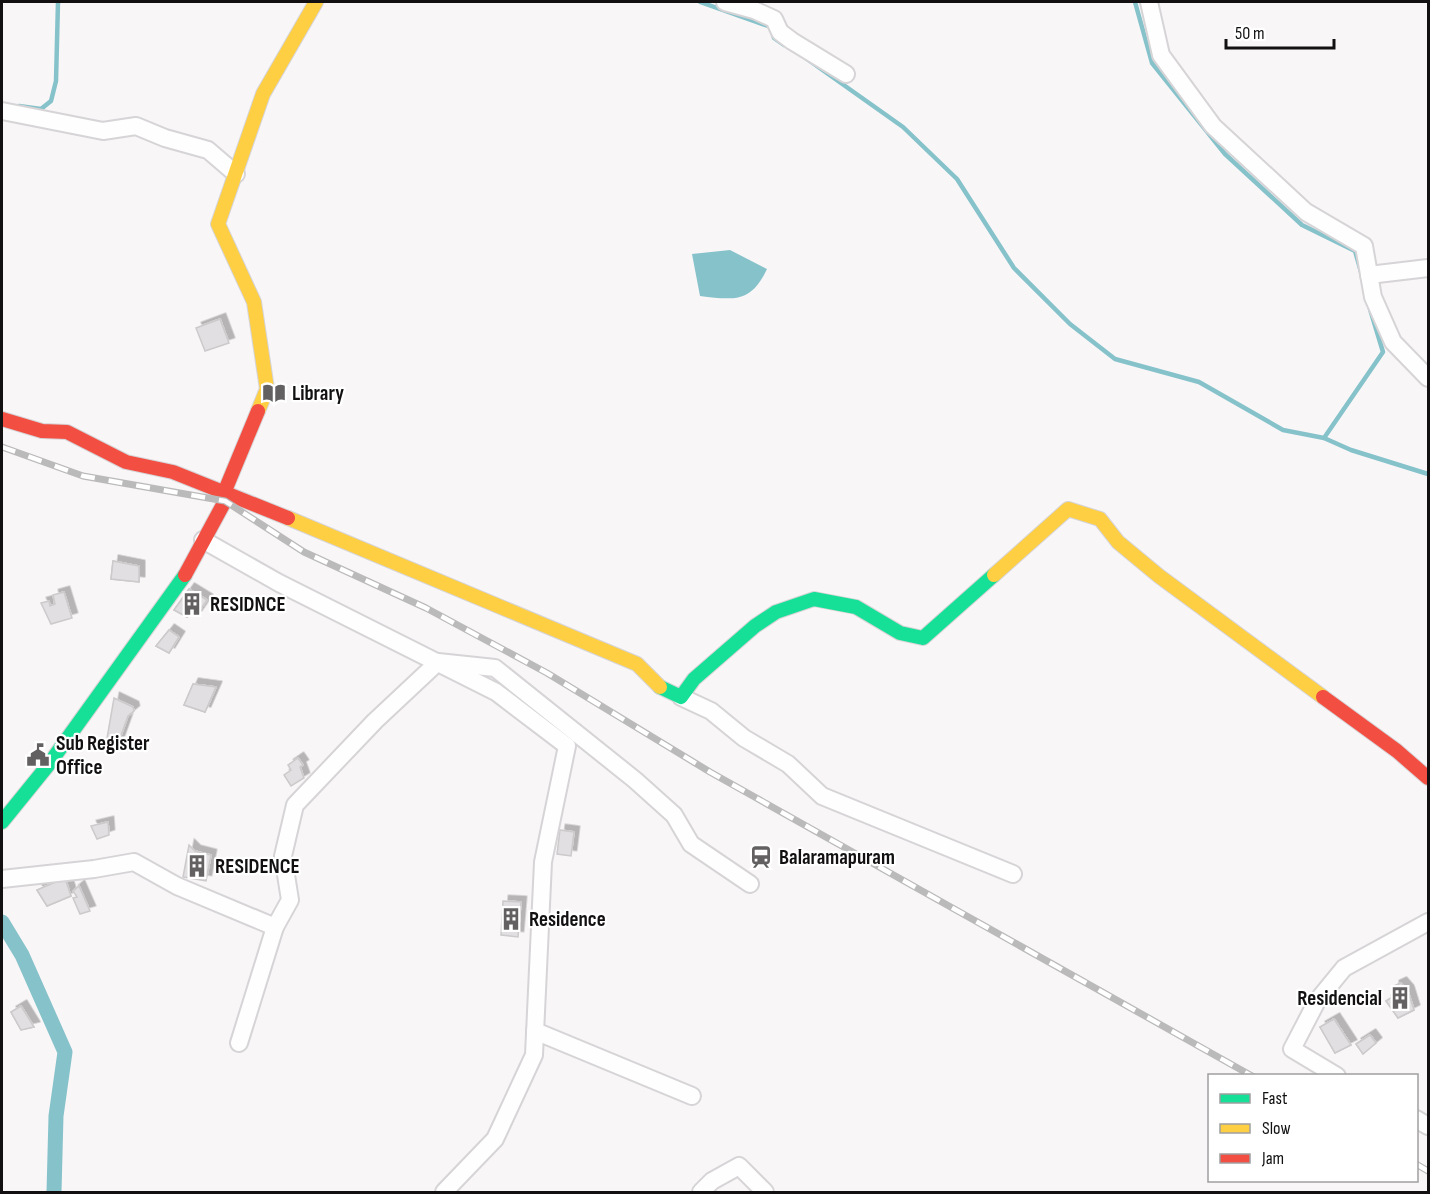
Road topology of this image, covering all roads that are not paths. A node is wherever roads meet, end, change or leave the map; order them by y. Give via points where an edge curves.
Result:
1 (316, 2) edge
2 (725, 2) edge
3 (1149, 2) edge
4 (846, 74) dead end
5 (2, 111) edge
6 (236, 174) junction
7 (1428, 267) edge
8 (1370, 275) junction
9 (1428, 378) edge
10 (2, 419) edge
11 (224, 493) junction
12 (203, 540) junction
13 (438, 662) junction
14 (681, 697) junction
15 (1428, 778) edge
16 (3, 818) edge
17 (1013, 874) dead end
18 (2, 879) edge
19 (750, 884) dead end
20 (1428, 922) edge
21 (275, 927) junction
22 (536, 1031) junction
23 (239, 1043) dead end
24 (1334, 1074) edge
25 (692, 1096) dead end
26 (445, 1192) edge
27 (701, 1192) edge
28 (765, 1192) edge

1 - 6 street via 263,94
2 - 4 street via 774,19 780,32 792,42
3 - 8 street via 1161,54 1213,126 1306,212 1364,246
5 - 6 street via 103,131 136,126 208,150
6 - 11 street via 218,224 254,302 267,389
7 - 8 street
8 - 9 street via 1373,297 1393,342
10 - 11 street via 42,431 67,432 126,462 173,472
11 - 12 street via 225,501
11 - 14 street via 637,664 655,684
12 - 13 street via 279,583
12 - 16 street via 179,587 49,764
13 - 19 street via 495,668 651,794 674,815 691,844
13 - 21 street via 295,805 283,856 290,900
13 - 22 street via 496,692 567,746 543,862
14 - 15 street via 694,679 755,626 776,612 814,599 856,607 900,633 923,638 1068,508 1100,519 1118,542 1159,576
14 - 17 street via 711,711 744,738 788,764 822,796
18 - 21 street via 134,862 177,886
20 - 24 street via 1344,968 1317,1001 1292,1049
21 - 23 street
22 - 25 street
22 - 26 street via 534,1055 495,1139
27 - 28 street via 739,1166

